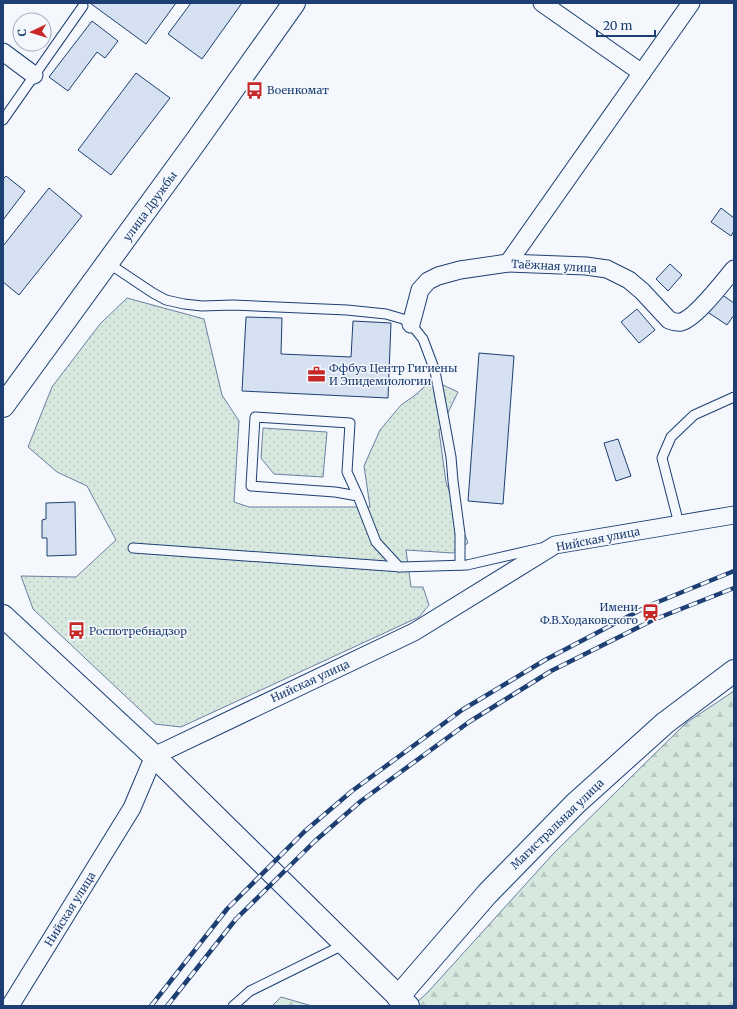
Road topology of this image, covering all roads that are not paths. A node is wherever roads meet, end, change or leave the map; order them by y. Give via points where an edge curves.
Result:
1 (294, 3) edge
2 (542, 3) edge
3 (691, 3) edge
4 (83, 6) dead end
5 (3, 52) edge
6 (642, 73) junction
7 (34, 75) junction
8 (3, 120) edge
9 (108, 263) junction
10 (508, 263) junction
11 (734, 269) edge
12 (411, 324) junction
13 (734, 397) edge
14 (3, 406) edge
15 (358, 496) junction
16 (734, 515) edge
17 (679, 524) junction
18 (555, 545) junction
19 (133, 548) dead end
20 (460, 566) junction
21 (399, 567) junction
22 (3, 616) edge
23 (734, 671) edge
24 (154, 756) junction
25 (345, 944) junction
26 (403, 1002) edge
27 (10, 1006) edge
28 (233, 1006) edge

1 - 9 street, улица Дружбы
2 - 6 street
3 - 6 street
4 - 7 lane
5 - 7 street
6 - 10 street
7 - 8 lane
9 - 12 lane via 153,293 166,300 184,304 347,310 386,314
9 - 14 street, улица Дружбы
10 - 11 street, Таёжная улица via 607,269 629,280 675,323 691,318
10 - 12 street, Таёжная улица via 460,270 428,281 420,290
12 - 20 lane via 423,339 435,371 451,457 460,534
13 - 17 lane via 694,415 670,437 662,458
15 - 15 lane via 347,472 350,423 255,417 252,486
15 - 21 lane via 376,542
16 - 17 street, Нийская улица
17 - 18 street, Нийская улица
18 - 20 lane
18 - 24 street, Нийская улица via 414,632
19 - 21 lane
20 - 21 lane
22 - 24 street
23 - 26 street, Магистральная улица via 665,723 575,804 487,894
24 - 25 street
24 - 27 street, Нийская улица via 132,808
25 - 26 street
25 - 28 lane via 250,991

